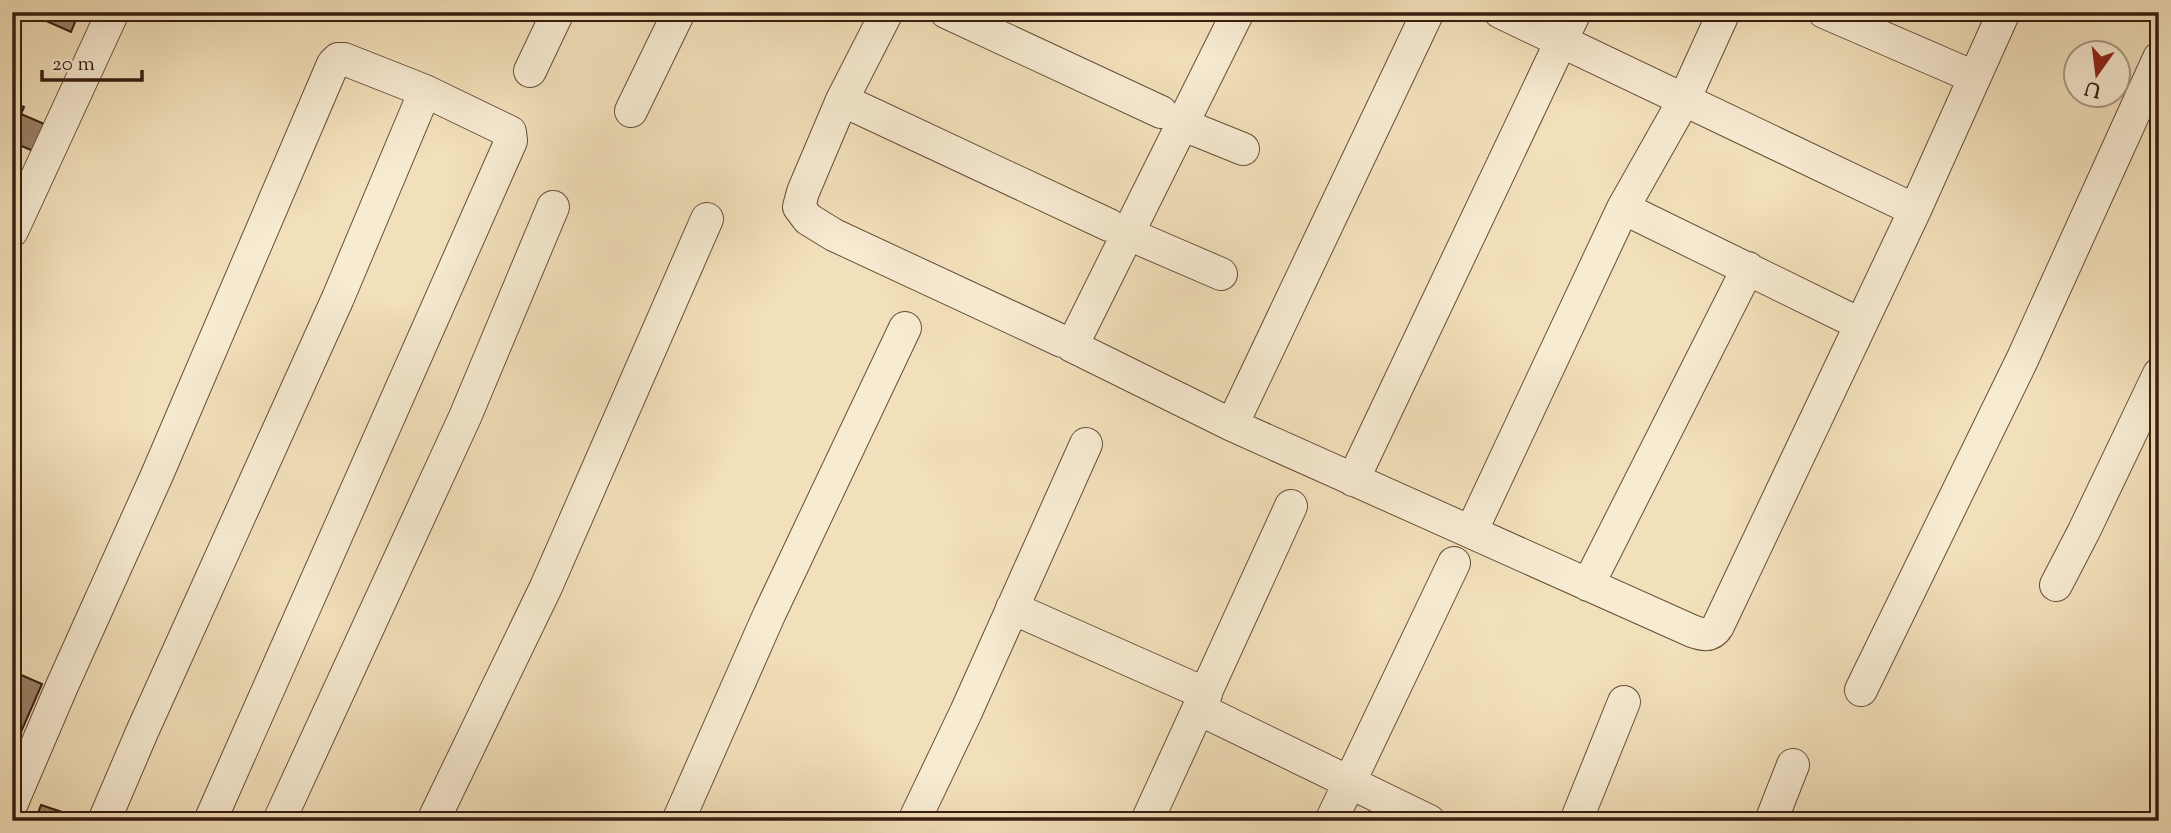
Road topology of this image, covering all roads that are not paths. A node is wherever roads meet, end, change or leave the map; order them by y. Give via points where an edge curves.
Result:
1 (113, 12) edge
2 (558, 12) edge
3 (679, 12) edge
4 (887, 12) edge
5 (946, 12) edge
6 (1238, 12) edge
7 (1428, 12) edge
8 (1500, 12) edge
9 (1575, 12) edge
10 (1724, 12) edge
11 (1824, 12) edge
12 (2004, 12) edge
13 (1560, 42) junction
14 (2159, 58) edge
15 (530, 71) dead end
16 (1974, 77) junction
17 (425, 92) junction
18 (842, 100) junction
19 (1684, 100) junction
20 (631, 111) dead end
21 (1171, 118) junction
22 (1243, 149) dead end
23 (553, 207) dead end
24 (1623, 208) junction
25 (1915, 209) junction
26 (707, 219) dead end
27 (1118, 229) junction
28 (12, 231) edge
29 (1748, 268) junction
30 (1221, 274) dead end
31 (1860, 324) junction
32 (905, 328) dead end
33 (1062, 341) dead end
34 (2159, 374) edge
35 (1232, 425) junction
36 (1086, 444) dead end
37 (1353, 480) junction
38 (1291, 506) dead end
39 (1471, 532) junction
40 (1454, 563) dead end
41 (2056, 584) dead end
42 (1588, 585) junction
43 (1012, 608) junction
44 (1861, 690) dead end
45 (1202, 701) junction
46 (1623, 702) dead end
47 (1793, 765) dead end
48 (1350, 782) junction
49 (12, 803) edge
50 (104, 821) edge
51 (210, 821) edge
52 (279, 821) edge
53 (433, 821) edge
54 (678, 821) edge
55 (914, 821) edge
56 (1147, 821) edge
57 (1331, 821) edge
58 (1429, 821) edge
59 (1576, 821) edge
60 (1771, 821) edge

1 - 28 street
2 - 15 street
3 - 20 street
4 - 18 street
5 - 21 street
6 - 21 street
7 - 35 street
8 - 13 street
9 - 13 street
10 - 19 street
11 - 16 street
12 - 16 street
13 - 19 street
13 - 37 street
14 - 44 street via 2022,360
16 - 25 street
17 - 49 street via 344,59 332,64
17 - 50 street
17 - 51 street via 510,132 510,141
18 - 27 street
18 - 33 street via 803,192 799,207 808,219
19 - 24 street
19 - 25 street
21 - 22 street
21 - 27 street
23 - 52 street via 465,417
24 - 29 street
24 - 39 street
25 - 31 street
26 - 53 street via 546,587
27 - 30 street
27 - 35 street via 1072,346
29 - 31 street
29 - 42 street
31 - 42 street via 1715,630 1701,635
32 - 54 street
34 - 41 street
35 - 37 street
36 - 43 street
37 - 39 street
38 - 45 street
39 - 42 street
40 - 48 street
43 - 45 street
43 - 55 street
45 - 48 street
45 - 56 street
46 - 59 street
47 - 60 street
48 - 57 street
48 - 58 street

